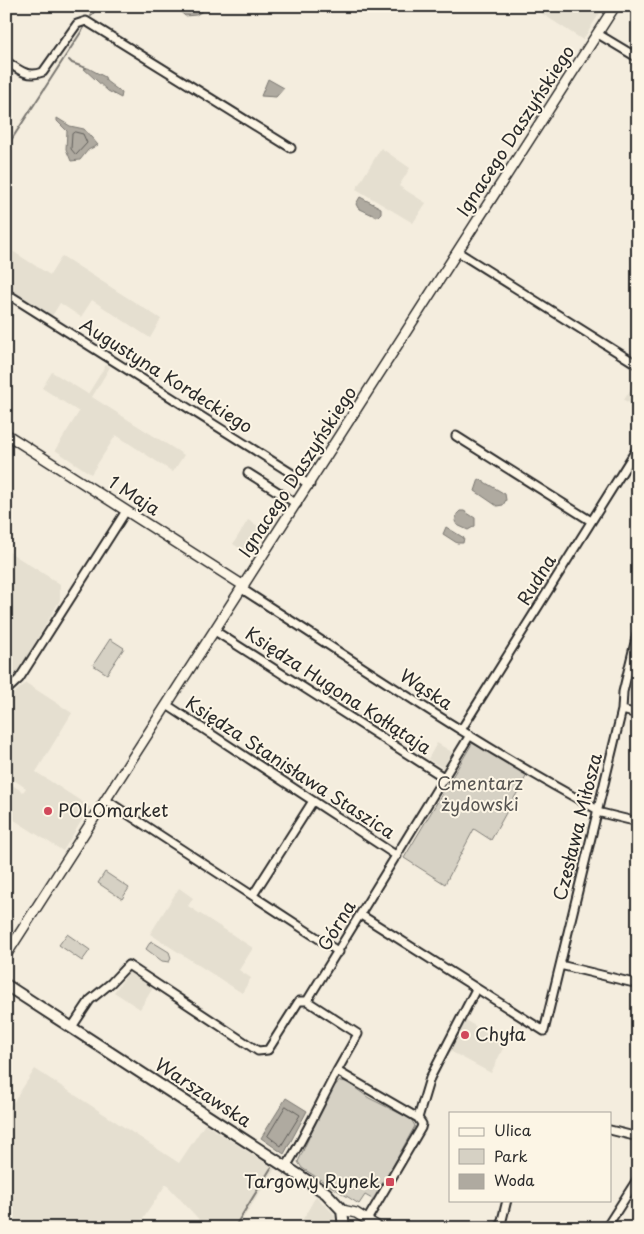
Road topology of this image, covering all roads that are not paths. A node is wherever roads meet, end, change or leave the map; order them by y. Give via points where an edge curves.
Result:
1 (615, 6) edge
2 (598, 34) junction
3 (638, 58) edge
4 (6, 61) edge
5 (291, 148) dead end
6 (458, 252) junction
7 (6, 293) edge
8 (638, 365) edge
9 (6, 434) edge
10 (456, 436) dead end
11 (638, 447) edge
12 (248, 473) dead end
13 (310, 485) junction
14 (297, 504) junction
15 (126, 511) junction
16 (591, 520) junction
17 (243, 587) junction
18 (638, 630) edge
19 (215, 631) junction
20 (6, 691) edge
21 (168, 705) junction
22 (622, 710) junction
23 (638, 714) edge
24 (461, 730) junction
25 (470, 736) junction
26 (445, 778) junction
27 (106, 800) junction
28 (313, 801) junction
29 (598, 811) junction
30 (638, 822) edge
31 (397, 856) junction
32 (253, 895) junction
33 (361, 915) junction
34 (339, 952) junction
35 (6, 955) edge
36 (560, 965) junction
37 (638, 984) edge
38 (6, 985) edge
39 (476, 989) junction
40 (307, 1001) junction
41 (72, 1027) junction
42 (337, 1070) junction
43 (418, 1118) junction
44 (612, 1130) edge
45 (638, 1137) edge
46 (286, 1167) junction
47 (638, 1178) edge
48 (506, 1202) edge
49 (342, 1210) junction
50 (368, 1220) junction
51 (344, 1228) edge
52 (380, 1228) edge
53 (500, 1228) edge
54 (606, 1228) edge

1 - 2 street, Ignacego Daszyńskiego
2 - 3 street
2 - 6 street, Ignacego Daszyńskiego
4 - 5 street via 27,74 43,72 77,24 89,22
6 - 8 street
6 - 13 street, Ignacego Daszyńskiego
7 - 13 street, Augustyna Kordeckiego
9 - 15 street, 1 Maja
10 - 16 street
11 - 16 street, Rudna
12 - 14 street
13 - 14 street, Ignacego Daszyńskiego
14 - 17 street, Ignacego Daszyńskiego
15 - 17 street, 1 Maja
15 - 20 street via 19,679
16 - 24 street, Rudna
17 - 19 street, Ignacego Daszyńskiego
17 - 24 street, Wąska
18 - 22 street, Czesława Miłosza via 623,692
19 - 21 street, Ignacego Daszyńskiego
19 - 26 street, Księdza Hugona Kołłątaja
21 - 27 street, Ignacego Daszyńskiego
21 - 28 street, Księdza Stanisława Staszica
22 - 23 street
22 - 29 street, Czesława Miłosza
24 - 25 street, Wąska
25 - 26 street
25 - 29 street, Wąska
26 - 31 street, Górna
27 - 32 street
27 - 35 street, Ignacego Daszyńskiego
28 - 31 street, Księdza Stanisława Staszica
28 - 32 street
29 - 30 street, Wąska
29 - 36 street, Czesława Miłosza
31 - 33 street, Górna
32 - 34 street
33 - 34 street, Górna
33 - 39 street
34 - 40 street, Górna
36 - 37 street
36 - 39 street, Czesława Miłosza via 544,1031
38 - 41 main road, Warszawska
39 - 43 street via 430,1078
40 - 41 street, Górna via 299,1001 268,1050 258,1050 128,965 90,1000
40 - 42 street via 358,1034
41 - 46 main road, Warszawska
42 - 43 street
42 - 46 street
43 - 50 street via 421,1128
44 - 45 street
46 - 49 main road, Warszawska via 326,1192
47 - 54 street
48 - 53 street
49 - 50 street, Warszawska via 352,1211
49 - 51 main road
50 - 52 street, Warszawska

